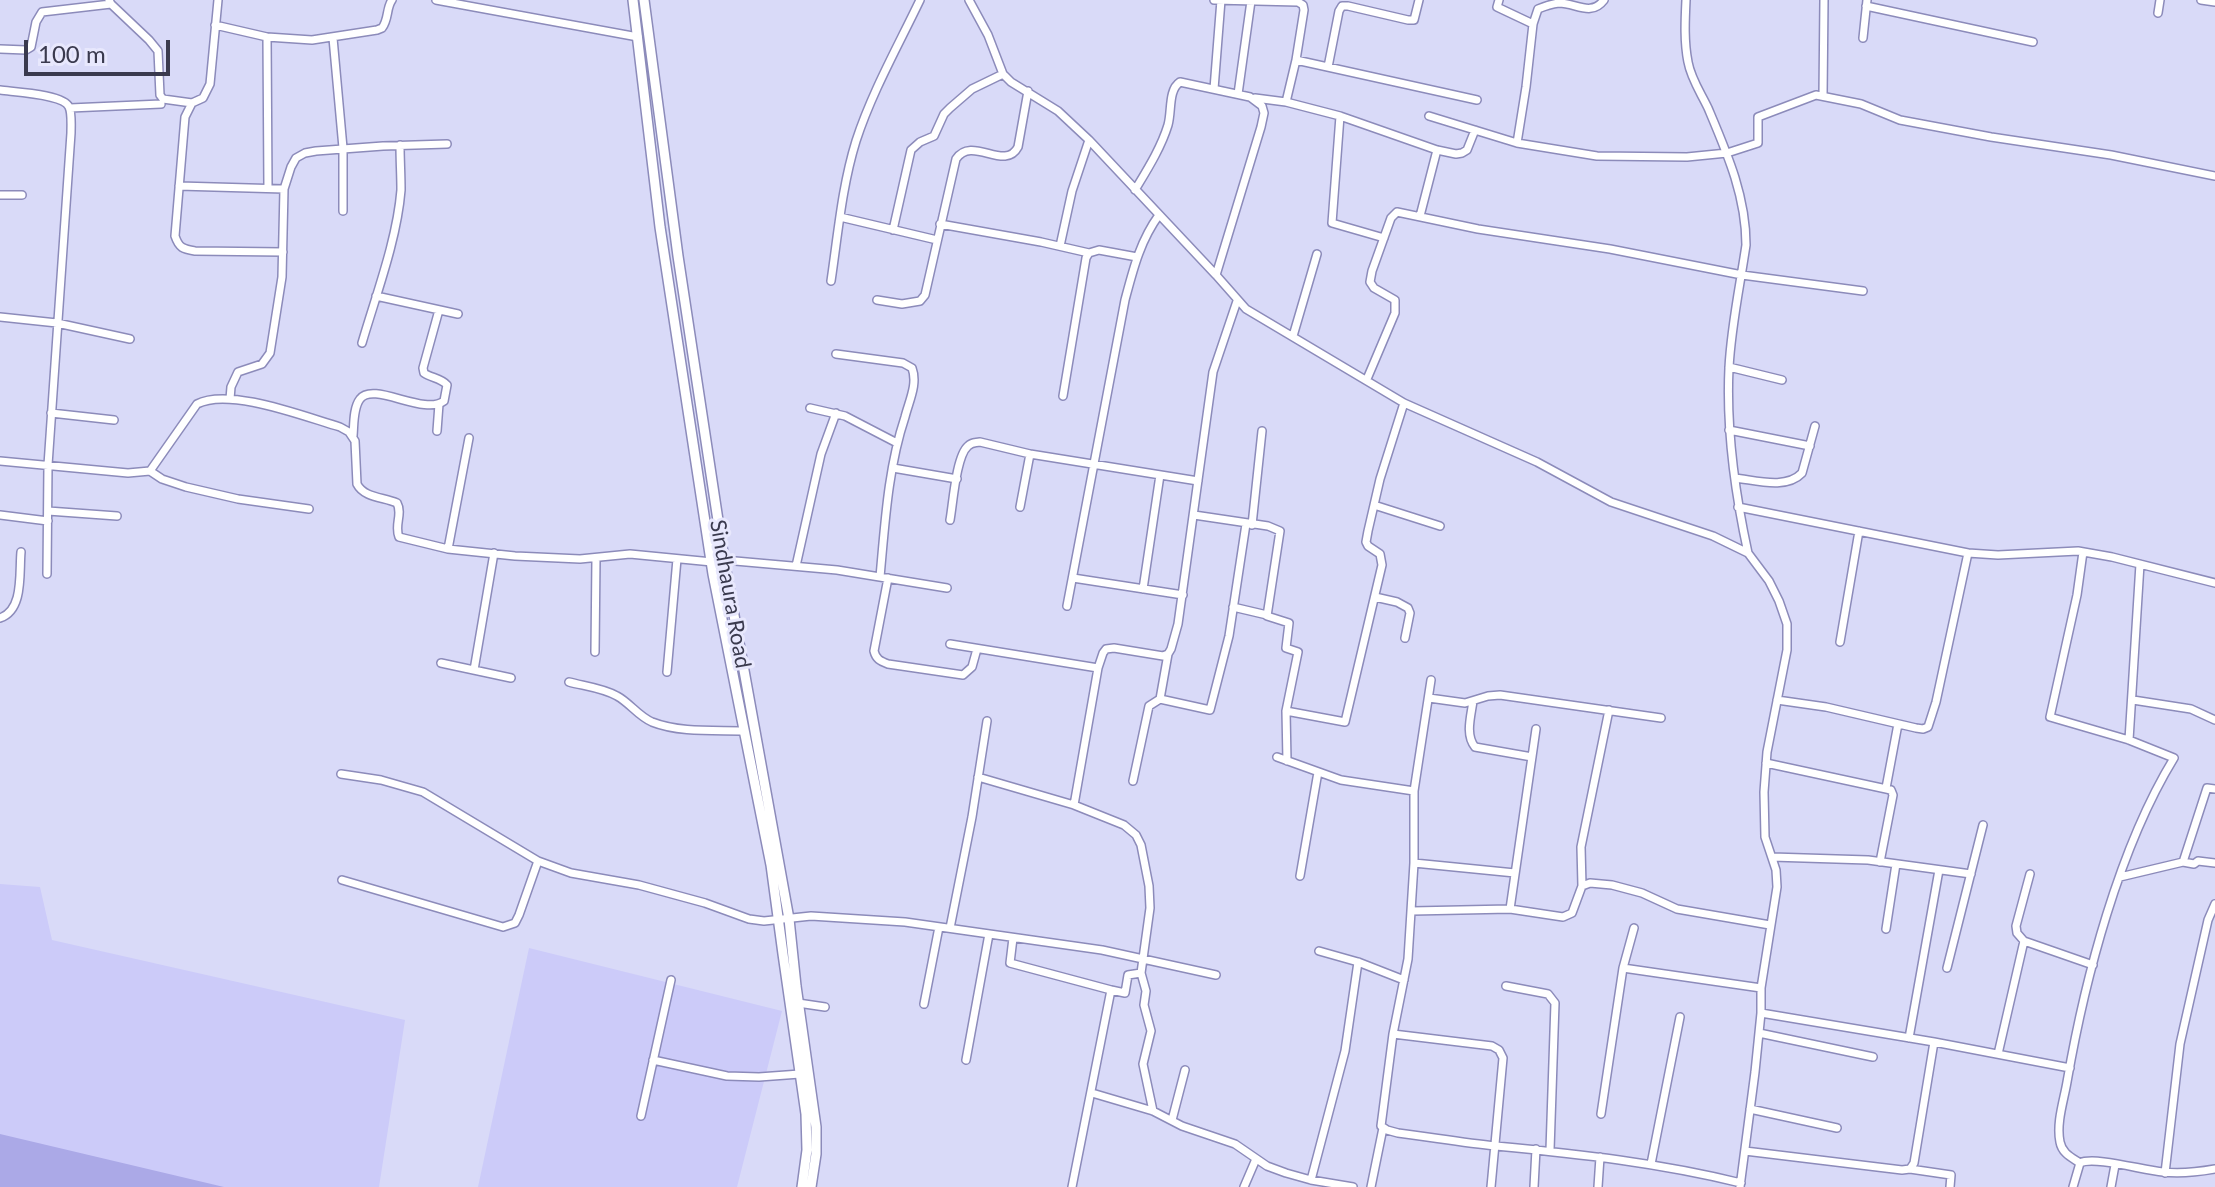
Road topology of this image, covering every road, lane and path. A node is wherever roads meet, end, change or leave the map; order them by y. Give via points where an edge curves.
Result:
1 (218, 0) edge
2 (392, 0) edge
3 (436, 0) edge
4 (633, 0) edge
5 (644, 0) edge
6 (920, 0) edge
7 (969, 0) edge
8 (1214, 0) edge
9 (1221, 0) edge
10 (1419, 0) edge
11 (1499, 0) edge
12 (1604, 0) edge
13 (1686, 0) edge
14 (1824, 0) edge
15 (2160, 0) edge
16 (2201, 0) edge
17 (1251, 1) edge
18 (110, 2) edge
19 (2215, 2) edge
20 (1867, 3) edge
21 (476, 4) edge
22 (1356, 4) edge
23 (2158, 13) dead end
24 (1533, 24) junction
25 (215, 25) junction
26 (267, 37) junction
27 (638, 37) junction
28 (333, 38) junction
29 (1863, 38) dead end
30 (2033, 42) dead end
31 (0, 49) edge
32 (1296, 60) junction
33 (1328, 67) junction
34 (1003, 74) junction
35 (1214, 89) junction
36 (0, 90) edge
37 (1028, 91) junction
38 (1238, 94) junction
39 (1823, 96) junction
40 (1250, 97) junction
41 (1477, 100) dead end
42 (1286, 102) junction
43 (192, 103) junction
44 (161, 104) dead end
45 (70, 108) junction
46 (1340, 116) junction
47 (1429, 116) dead end
48 (1475, 130) junction
49 (1089, 140) junction
50 (1517, 143) junction
51 (447, 144) dead end
52 (400, 145) junction
53 (343, 148) junction
54 (1437, 150) junction
55 (1727, 153) junction
56 (2215, 176) edge
57 (179, 186) junction
58 (268, 188) junction
59 (284, 189) junction
60 (1135, 190) junction
61 (0, 195) edge
62 (22, 195) dead end
63 (343, 211) dead end
64 (1159, 215) junction
65 (1420, 216) junction
66 (840, 217) junction
67 (940, 224) junction
68 (893, 230) junction
69 (1384, 238) junction
70 (937, 240) junction
71 (1060, 246) junction
72 (283, 252) junction
73 (1089, 253) junction
74 (1317, 254) dead end
75 (1137, 257) junction
76 (1216, 275) junction
77 (1742, 275) junction
78 (831, 281) dead end
79 (1863, 291) dead end
80 (376, 296) junction
81 (877, 300) dead end
82 (1237, 301) junction
83 (439, 310) junction
84 (458, 314) dead end
85 (0, 317) edge
86 (57, 323) junction
87 (1293, 336) junction
88 (130, 339) dead end
89 (362, 343) dead end
90 (836, 354) dead end
91 (1729, 367) junction
92 (1367, 379) junction
93 (1782, 380) dead end
94 (1063, 396) dead end
95 (230, 399) junction
96 (1404, 403) junction
97 (439, 404) junction
98 (810, 408) dead end
99 (51, 413) junction
100 (836, 413) junction
101 (114, 420) dead end
102 (1815, 426) dead end
103 (1729, 430) junction
104 (437, 431) dead end
105 (1262, 431) dead end
106 (353, 436) junction
107 (469, 438) dead end
108 (897, 443) junction
109 (1810, 446) junction
110 (1030, 454) junction
111 (0, 461) edge
112 (48, 465) junction
113 (1093, 465) junction
114 (893, 468) junction
115 (150, 471) junction
116 (1160, 475) junction
117 (1735, 478) junction
118 (957, 479) junction
119 (1198, 481) junction
120 (1374, 505) junction
121 (1020, 507) dead end
122 (1738, 507) junction
123 (309, 509) dead end
124 (48, 511) junction
125 (0, 515) edge
126 (1194, 515) junction
127 (117, 516) dead end
128 (950, 520) dead end
129 (48, 521) junction
130 (1249, 524) junction
131 (1440, 526) dead end
132 (1859, 531) junction
133 (448, 549) junction
134 (21, 552) dead end
135 (2083, 552) junction
136 (494, 553) junction
137 (1748, 553) junction
138 (1968, 553) junction
139 (596, 558) junction
140 (677, 559) junction
141 (724, 560) junction
142 (712, 562) junction
143 (2140, 564) junction
144 (796, 566) junction
145 (47, 574) dead end
146 (884, 578) junction
147 (1073, 578) junction
148 (2215, 583) edge
149 (947, 588) dead end
150 (1143, 589) junction
151 (1183, 595) junction
152 (1375, 597) junction
153 (1067, 606) dead end
154 (1233, 607) junction
155 (1267, 615) junction
156 (0, 618) edge
157 (1405, 638) dead end
158 (1840, 642) dead end
159 (950, 644) dead end
160 (977, 649) junction
161 (595, 652) dead end
162 (1168, 654) junction
163 (441, 663) dead end
164 (1098, 668) junction
165 (474, 670) junction
166 (667, 672) dead end
167 (511, 678) dead end
168 (1431, 680) dead end
169 (569, 682) dead end
170 (1429, 698) junction
171 (1160, 699) junction
172 (1777, 700) junction
173 (2133, 700) junction
174 (1473, 701) junction
175 (1609, 710) junction
176 (1286, 711) junction
177 (1661, 718) dead end
178 (2215, 720) edge
179 (987, 721) dead end
180 (1898, 724) junction
181 (1536, 729) dead end
182 (744, 731) junction
183 (2129, 740) junction
184 (1277, 757) dead end
185 (1532, 757) junction
186 (1287, 761) junction
187 (1766, 763) junction
188 (1318, 772) junction
189 (341, 774) dead end
190 (978, 777) junction
191 (1133, 781) dead end
192 (1886, 788) junction
193 (2215, 789) edge
194 (1414, 791) junction
195 (1074, 805) junction
196 (1983, 825) dead end
197 (1772, 857) junction
198 (538, 861) junction
199 (1880, 862) junction
200 (2183, 862) junction
201 (1414, 863) junction
202 (2215, 863) edge
203 (1896, 864) junction
204 (1939, 870) junction
205 (1515, 873) junction
206 (1971, 874) junction
207 (2030, 874) dead end
208 (1300, 876) dead end
209 (2120, 877) junction
210 (342, 880) dead end
211 (1582, 886) junction
212 (2215, 904) edge
213 (1510, 909) junction
214 (1412, 911) junction
215 (783, 919) junction
216 (1770, 925) junction
217 (939, 927) junction
218 (950, 928) junction
219 (1634, 928) dead end
220 (1886, 929) dead end
221 (989, 934) junction
222 (1013, 938) junction
223 (2024, 941) junction
224 (1319, 951) dead end
225 (1142, 958) junction
226 (1358, 962) junction
227 (2093, 965) junction
228 (1623, 968) junction
229 (1947, 968) dead end
230 (1141, 973) junction
231 (1216, 975) dead end
232 (671, 980) dead end
233 (1404, 980) junction
234 (1506, 986) dead end
235 (1761, 988) junction
236 (1111, 990) junction
237 (798, 1003) junction
238 (924, 1004) dead end
239 (825, 1007) dead end
240 (1761, 1013) junction
241 (1680, 1017) dead end
242 (1759, 1033) junction
243 (1393, 1034) junction
244 (1909, 1038) junction
245 (1934, 1042) junction
246 (1998, 1054) junction
247 (1873, 1057) dead end
248 (653, 1060) junction
249 (966, 1060) dead end
250 (2070, 1068) junction
251 (1185, 1070) dead end
252 (800, 1074) junction
253 (1092, 1093) junction
254 (1750, 1109) junction
255 (1153, 1111) junction
256 (1601, 1114) dead end
257 (641, 1116) dead end
258 (1172, 1120) junction
259 (1383, 1128) junction
260 (1837, 1128) dead end
261 (1495, 1146) junction
262 (1536, 1149) junction
263 (1550, 1150) junction
264 (1745, 1151) junction
265 (1600, 1157) junction
266 (1256, 1159) junction
267 (2080, 1163) junction
268 (1651, 1164) junction
269 (2115, 1165) junction
270 (1910, 1169) junction
271 (2215, 1169) edge
272 (2165, 1173) junction
273 (1311, 1180) junction
274 (1740, 1185) edge
275 (802, 1187) edge
276 (811, 1187) edge
277 (1072, 1187) edge
278 (1244, 1187) edge
279 (1353, 1187) edge
280 (1371, 1187) edge
281 (1491, 1187) edge
282 (1534, 1187) edge
283 (1598, 1187) edge
284 (1950, 1187) edge
285 (2073, 1187) edge
286 (2111, 1187) edge

1 - 25 street
2 - 28 street via 382,28
3 - 21 street
4 - 27 street
5 - 141 street, Sindhaura Road
6 - 66 street via 856,140
7 - 34 street
8 - 9 street
9 - 17 street
9 - 35 street
10 - 22 street via 1414,20
11 - 24 street via 1497,7
12 - 24 street via 1589,10 1547,5 1538,9
13 - 55 street via 1692,78
14 - 39 street
15 - 23 street
16 - 19 street
17 - 32 street via 1303,5
17 - 38 street
18 - 31 street via 42,12 31,47
18 - 43 street via 158,51 163,99
20 - 29 street
20 - 30 street
21 - 27 street
22 - 33 street via 1339,11
24 - 50 street
25 - 26 street
25 - 43 street via 207,92
26 - 28 street
26 - 58 street
27 - 142 street via 660,227
28 - 53 street
32 - 33 street
32 - 42 street
33 - 41 street
34 - 37 street
34 - 68 street via 972,89 944,114 934,136 911,150
35 - 38 street
35 - 60 street via 1188,82 1174,85 1168,127
36 - 45 street via 54,97
37 - 49 street
37 - 67 street via 1018,147 1011,156 976,149 959,153
38 - 40 street
39 - 55 street via 1758,117 1758,143
39 - 56 street via 1900,120
40 - 42 street
40 - 76 street via 1262,106 1263,121
42 - 46 street
43 - 57 street via 185,117
44 - 45 street
45 - 86 street
46 - 54 street
46 - 69 street via 1332,223
47 - 48 street
48 - 50 street
48 - 54 street via 1462,153
49 - 60 street
49 - 71 street
50 - 55 street via 1611,157
51 - 52 street
52 - 53 street
52 - 80 street via 401,189
53 - 59 street via 296,158
53 - 63 street
54 - 65 street
55 - 77 street via 1746,229
57 - 58 street
57 - 72 street via 175,236 182,249
58 - 59 street
59 - 72 street
60 - 64 street
61 - 62 street
64 - 75 street
64 - 76 street
65 - 69 street via 1393,214
65 - 77 street
66 - 68 street
66 - 78 street
67 - 70 street
67 - 71 street
68 - 70 street
69 - 92 street via 1370,285 1393,297 1395,313
70 - 81 street via 920,301
71 - 73 street
72 - 95 street via 270,353 262,364 238,372
73 - 75 street
73 - 94 street
74 - 87 street
75 - 113 street
76 - 82 street
77 - 79 street
77 - 91 street
80 - 83 street
80 - 89 street
82 - 87 street
82 - 119 street via 1213,372
83 - 84 street
83 - 97 street via 423,368 447,385
85 - 86 street
86 - 88 street
86 - 99 street
87 - 92 street
90 - 108 street via 912,368 912,392
91 - 93 street
91 - 103 street
92 - 96 street
95 - 106 street via 327,423
95 - 115 street via 197,404
96 - 120 street
96 - 137 street via 1537,462 1611,502
97 - 104 street
97 - 106 street via 365,395 356,408
98 - 100 street
99 - 101 street
99 - 112 street
100 - 108 street
100 - 144 street via 821,454
102 - 109 street
103 - 109 street
103 - 117 street
105 - 130 street
106 - 133 street via 357,484 365,494 397,503 399,537
107 - 133 street
108 - 114 street
109 - 117 street via 1797,479 1778,483
110 - 113 street
110 - 118 street via 972,443 961,457
110 - 121 street
111 - 112 street
112 - 115 street
112 - 124 street
113 - 116 street
113 - 147 street
114 - 118 street
114 - 146 street
115 - 123 street via 186,487
116 - 119 street
116 - 150 street
117 - 122 street
118 - 128 street
119 - 126 street
120 - 131 street
120 - 152 street via 1366,542 1382,559
122 - 132 street
122 - 137 street
124 - 127 street
124 - 129 street
125 - 129 street
126 - 130 street
126 - 151 street
129 - 145 street
130 - 154 street
130 - 155 street via 1280,531
132 - 138 street
132 - 158 street
133 - 136 street
134 - 156 street via 15,607
135 - 138 street
135 - 143 street
135 - 183 street via 2050,717
136 - 139 street
136 - 165 street
137 - 172 street via 1769,581 1787,624
138 - 180 street via 1931,722 1923,729
139 - 140 street via 630,554
139 - 161 street
140 - 142 street
140 - 166 street
141 - 144 street
141 - 215 street, Sindhaura Road
142 - 182 street
143 - 148 street
143 - 173 street
144 - 146 street
146 - 149 street
146 - 160 street via 874,651 880,660 963,675 972,667
147 - 150 street
147 - 153 street
150 - 151 street
151 - 162 street
152 - 157 street via 1408,608
152 - 176 street via 1345,722
154 - 155 street
154 - 171 street via 1210,710
155 - 176 street via 1289,623 1286,648 1298,652
159 - 160 street
160 - 164 street
162 - 164 street via 1106,649
162 - 171 street
163 - 165 street
164 - 195 street
165 - 167 street
168 - 170 street
169 - 182 street via 610,692 654,723
170 - 174 street
170 - 194 street
171 - 191 street via 1149,706
172 - 180 street
172 - 187 street
173 - 178 street via 2191,709
173 - 183 street
174 - 175 street via 1500,695
174 - 185 street via 1469,735 1475,747
175 - 177 street
175 - 211 street via 1581,847
176 - 186 street
179 - 190 street
180 - 192 street
181 - 185 street
182 - 215 street
183 - 209 street via 2174,758 2155,789
184 - 186 street
185 - 205 street
186 - 188 street
187 - 192 street
187 - 197 street via 1763,823
188 - 194 street
188 - 208 street
189 - 198 street via 423,792
190 - 195 street
190 - 218 street
192 - 199 street via 1893,795
193 - 200 street via 2207,788
194 - 201 street
195 - 225 street via 1124,825 1141,845 1150,908
196 - 206 street
197 - 199 street
197 - 216 street via 1777,887
198 - 210 street via 515,923 503,927
198 - 215 street via 666,892 749,919
199 - 203 street
200 - 202 street
200 - 209 street
201 - 205 street
201 - 214 street
203 - 204 street
203 - 220 street
204 - 206 street
204 - 244 street
205 - 213 street
206 - 229 street
207 - 223 street via 2016,926
209 - 227 street
211 - 213 street via 1572,913 1563,917
211 - 216 street via 1612,885 1677,909
212 - 272 street via 2180,1044
213 - 214 street
214 - 233 street
215 - 217 street via 823,916
215 - 237 street, Sindhaura Road
215 - 252 street
216 - 235 street
217 - 218 street
217 - 238 street
218 - 221 street
219 - 228 street
221 - 222 street
221 - 249 street
222 - 225 street
222 - 236 street via 1010,963
223 - 227 street
223 - 246 street
224 - 226 street
225 - 230 street
225 - 231 street
226 - 233 street
226 - 273 street via 1345,1051
227 - 250 street
228 - 235 street
228 - 256 street
230 - 236 street via 1128,975 1125,993
230 - 255 street via 1151,1031 1143,1064
232 - 248 street
233 - 243 street
234 - 263 street via 1548,994 1555,1003
235 - 240 street
236 - 253 street
237 - 239 street
237 - 276 street, Sindhaura Road via 816,1127
240 - 242 street
240 - 244 street
241 - 268 street
242 - 247 street
242 - 254 street
243 - 259 street
243 - 261 street via 1499,1050 1503,1058
244 - 245 street
245 - 246 street
245 - 270 street
246 - 250 street
248 - 252 street via 740,1077
248 - 257 street
250 - 267 street via 2058,1132 2066,1154
251 - 258 street
252 - 275 street via 807,1150
253 - 255 street
253 - 277 street
254 - 260 street
254 - 264 street
255 - 258 street
258 - 266 street via 1235,1144
259 - 261 street
259 - 280 street
261 - 262 street
261 - 281 street
262 - 263 street
262 - 282 street
263 - 265 street
264 - 270 street
264 - 274 street
265 - 268 street
265 - 283 street
266 - 273 street
266 - 278 street
267 - 269 street via 2096,1159
267 - 285 street
268 - 274 street
269 - 272 street
269 - 286 street
270 - 284 street via 1951,1175
271 - 272 street
273 - 279 street

